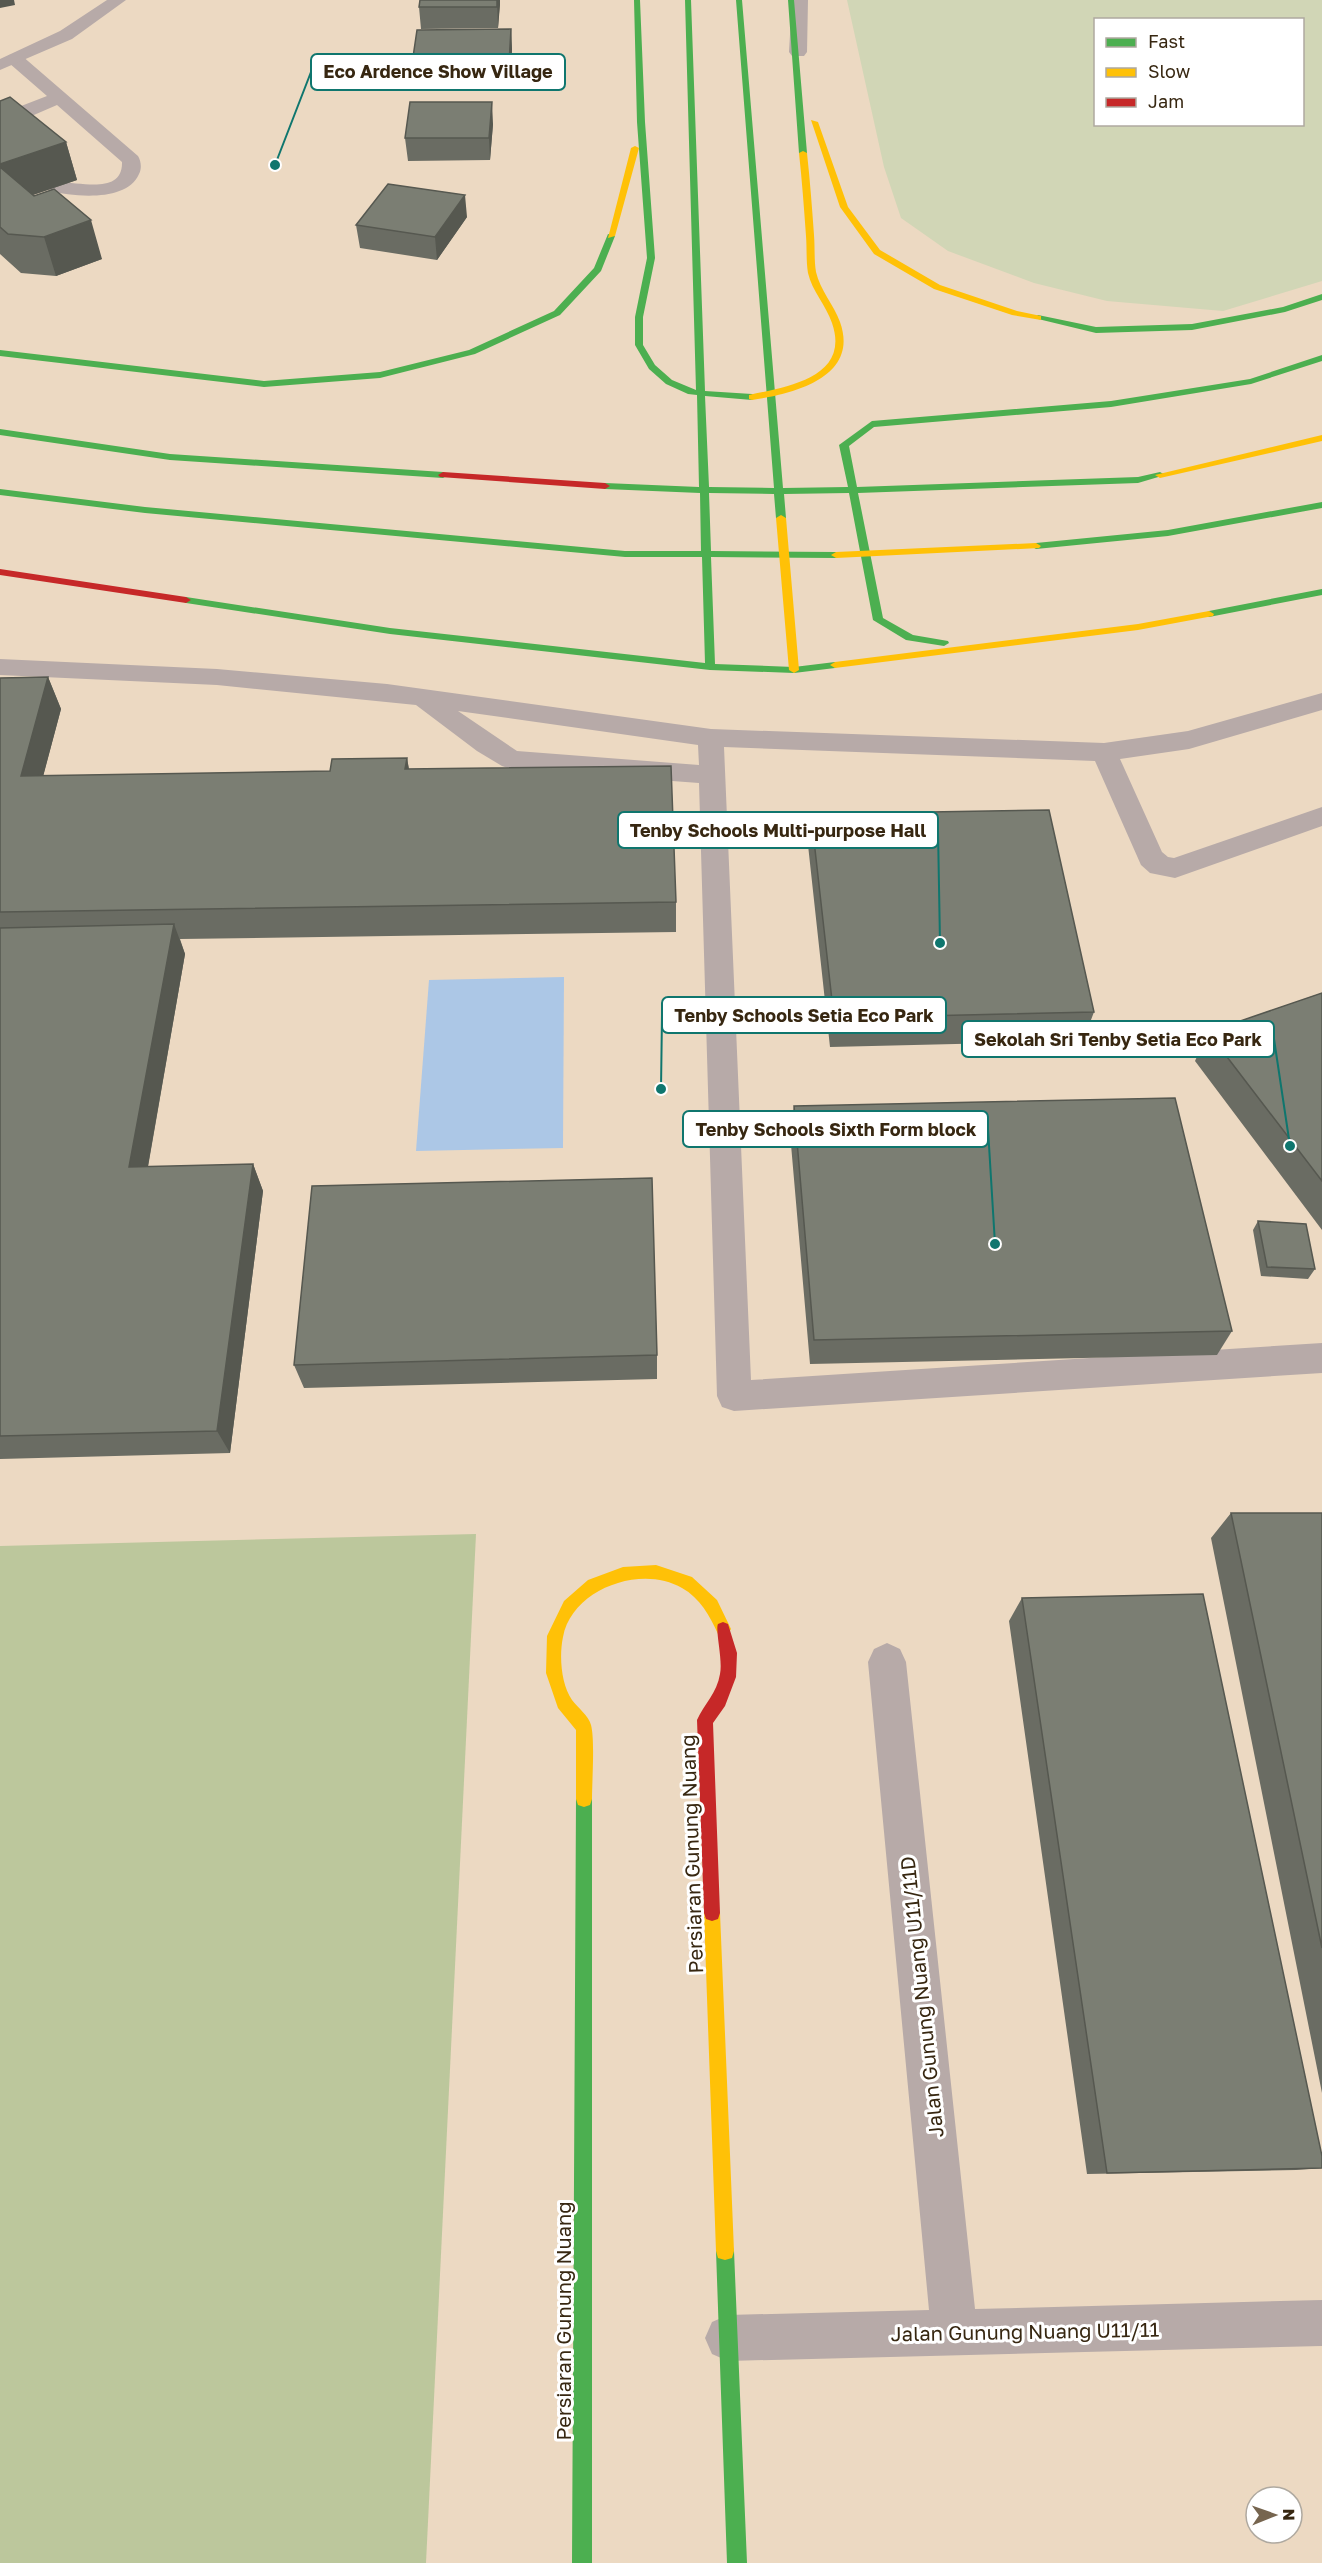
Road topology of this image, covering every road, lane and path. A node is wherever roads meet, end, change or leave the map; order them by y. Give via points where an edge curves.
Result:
1 (118, 0) edge
2 (637, 0) edge
3 (688, 0) edge
4 (739, 0) edge
5 (791, 0) edge
6 (800, 0) edge
7 (8, 62) edge
8 (798, 68) junction
9 (58, 99) junction
10 (641, 122) junction
11 (2, 141) edge
12 (57, 188) edge
13 (1322, 297) edge
14 (0, 353) edge
15 (1322, 358) edge
16 (0, 432) edge
17 (1322, 438) edge
18 (0, 492) edge
19 (1322, 506) edge
20 (0, 572) edge
21 (1322, 592) edge
22 (979, 647) junction
23 (710, 667) junction
24 (0, 668) edge
25 (794, 670) junction
26 (422, 697) junction
27 (1322, 701) edge
28 (711, 738) junction
29 (1104, 752) junction
30 (713, 775) junction
31 (1322, 816) edge
32 (1322, 1358) edge
33 (887, 1662) dead end
34 (1322, 2323) edge
35 (954, 2333) junction
36 (728, 2338) junction
37 (582, 2563) edge
38 (736, 2563) edge

1 - 7 street via 66,35
2 - 10 main road
3 - 23 main road
4 - 25 main road
5 - 8 main road
6 - 8 street
7 - 9 street
8 - 10 main road via 813,275 838,331 837,353 831,366 801,386 777,394 711,394 684,389 652,367 639,345 639,317 651,258
8 - 13 main road via 844,207 877,252 937,287 1015,313 1096,330 1192,327 1285,309
9 - 11 street via 11,117 0,133
9 - 12 street via 131,160 133,167 113,188
10 - 14 main road via 615,226 598,269 557,313 472,352 380,375 264,384
15 - 22 main road via 1251,381 1111,404 872,424 844,445 878,620 910,638
16 - 17 main road via 170,457 656,489 895,490 1138,480
18 - 19 main road via 145,510 625,554 787,556 1022,548 1168,533
20 - 23 main road via 390,631
21 - 22 main road via 1138,627
22 - 25 main road
23 - 25 main road
24 - 26 street via 217,676
26 - 28 street
26 - 30 street via 511,760
27 - 29 street via 1189,740
28 - 29 street
28 - 30 street
29 - 31 street via 1150,858 1160,866 1175,868
30 - 32 street via 734,1396
33 - 35 street, Jalan Gunung Nuang U11/11D
34 - 35 street, Jalan Gunung Nuang U11/11
35 - 36 street, Jalan Gunung Nuang U11/11
36 - 37 main road, Persiaran Gunung Nuang via 705,1720 714,1712 728,1684 731,1654 724,1623 707,1598 683,1580 654,1571 624,1572 596,1582 572,1602 557,1629 552,1660 557,1690 584,1727
36 - 38 main road, Persiaran Gunung Nuang

